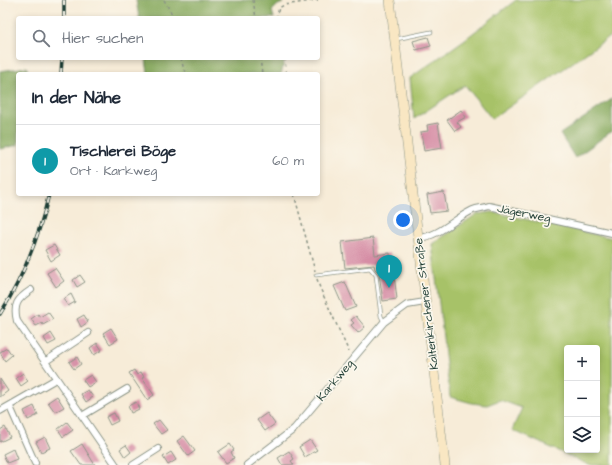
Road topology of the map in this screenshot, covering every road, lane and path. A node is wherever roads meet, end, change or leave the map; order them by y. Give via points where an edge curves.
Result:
1 (164, 0) edge
2 (253, 0) edge
3 (318, 0) edge
4 (390, 0) edge
5 (172, 16) edge
6 (256, 16) edge
7 (276, 16) edge
8 (431, 32) dead end
9 (394, 40) junction
10 (182, 60) edge
11 (260, 60) edge
12 (285, 60) edge
13 (187, 72) edge
14 (262, 72) edge
15 (286, 72) edge
16 (612, 232) edge
17 (418, 238) junction
18 (316, 274) dead end
19 (30, 290) dead end
20 (425, 302) junction
21 (384, 322) junction
22 (88, 333) dead end
23 (46, 361) junction
24 (56, 378) junction
25 (127, 389) dead end
26 (10, 407) junction
27 (0, 411) edge
28 (82, 416) junction
29 (158, 449) dead end
30 (35, 462) dead end
31 (116, 465) edge
32 (133, 465) edge
33 (247, 465) edge
34 (445, 465) edge

1 - 5 path
2 - 6 path
3 - 7 path via 284,5 279,8
4 - 9 main road, Kaltenkirchener Straße
8 - 9 lane
9 - 17 main road, Kaltenkirchener Straße
10 - 13 path
11 - 14 path
12 - 15 path
16 - 17 street, Jägerweg via 488,206 474,210 435,233
17 - 20 main road, Kaltenkirchener Straße
18 - 21 lane via 370,268 376,275
19 - 23 street via 20,296 16,304 17,321
20 - 21 street, Karkweg via 407,305
20 - 34 main road, Kaltenkirchener Straße
21 - 33 street, Karkweg via 294,429
22 - 23 street
23 - 24 street
24 - 26 street
24 - 28 street
25 - 28 street
26 - 27 street
26 - 30 street
28 - 31 street
29 - 32 street

